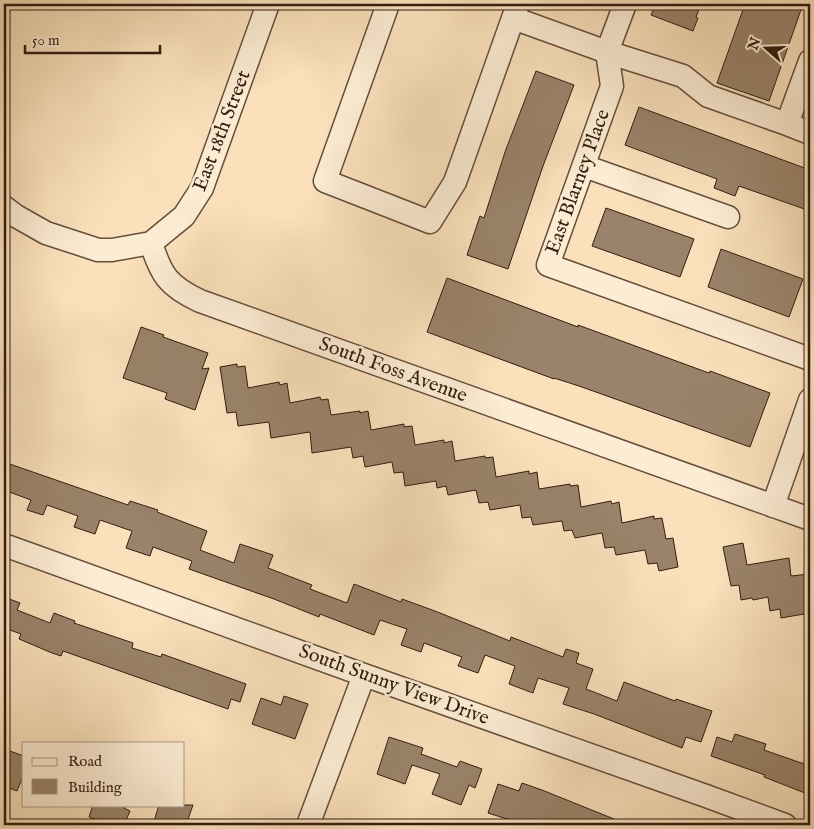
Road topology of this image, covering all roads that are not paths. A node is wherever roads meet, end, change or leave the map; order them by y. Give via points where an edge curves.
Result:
1 (268, 4) edge
2 (388, 4) edge
3 (625, 4) edge
4 (515, 11) edge
5 (607, 52) junction
6 (810, 61) edge
7 (787, 124) junction
8 (810, 133) edge
9 (584, 166) junction
10 (4, 207) edge
11 (728, 217) dead end
12 (151, 243) junction
13 (810, 359) edge
14 (810, 400) edge
15 (773, 506) junction
16 (810, 519) edge
17 (4, 545) edge
18 (364, 675) junction
19 (308, 825) edge
20 (785, 825) edge

1 - 12 street, East 18th Street via 202,188 184,216
2 - 4 street via 324,181 430,222 455,182
3 - 5 street, East Blarney Place
4 - 5 street
5 - 7 street via 683,76 708,96
5 - 9 street, East Blarney Place via 612,86
6 - 7 street
7 - 8 street
9 - 11 street
9 - 13 street, East Blarney Place via 548,265
10 - 12 street via 46,233 98,250
12 - 15 street, South Foss Avenue via 164,276 200,301
14 - 15 street
15 - 16 street, South Foss Avenue
17 - 18 street, South Sunny View Drive
18 - 19 street
18 - 20 street, South Sunny View Drive

